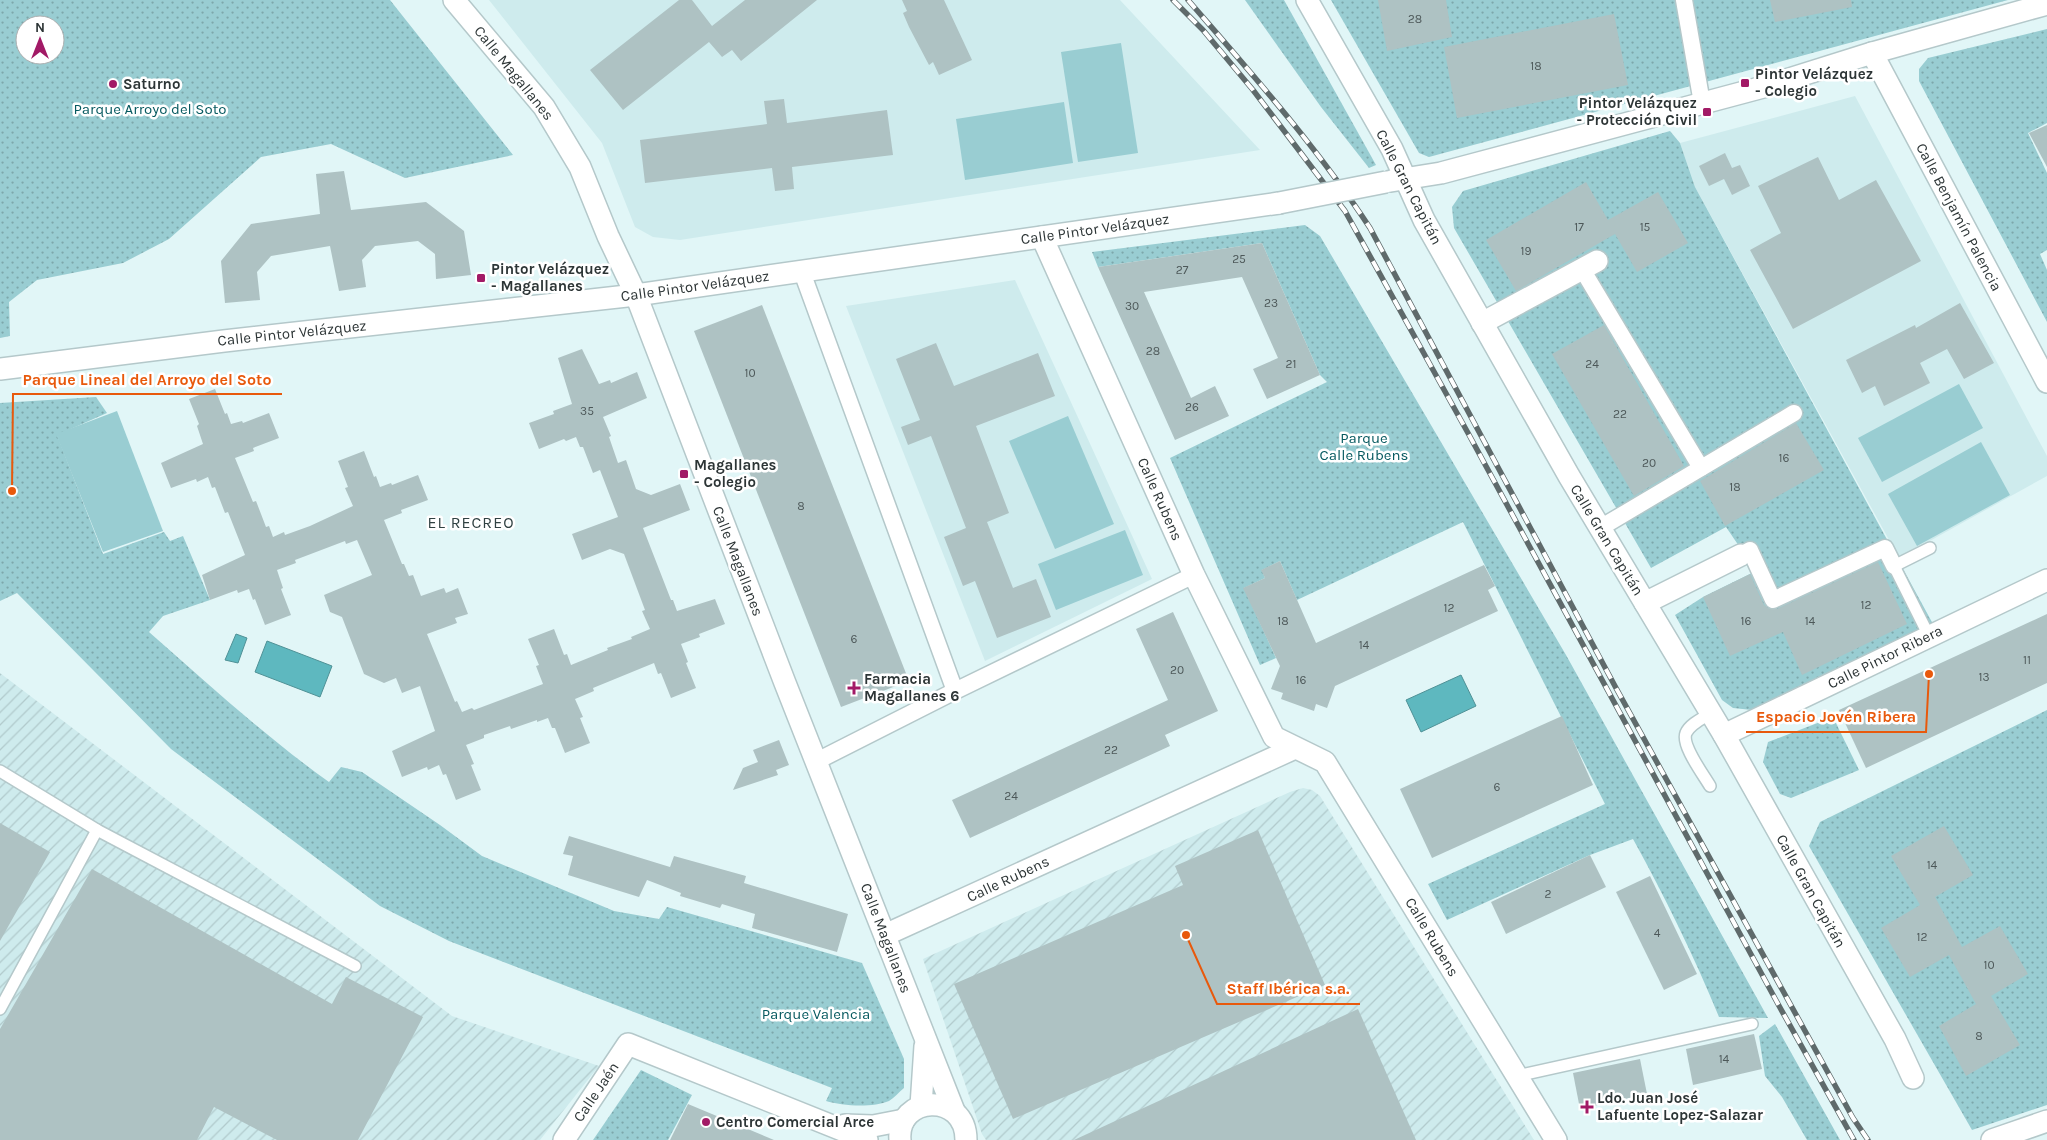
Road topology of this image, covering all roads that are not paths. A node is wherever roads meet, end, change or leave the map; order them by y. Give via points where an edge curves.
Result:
1 (454, 0) edge
2 (1307, 0) edge
3 (1684, 0) edge
4 (2047, 4) edge
5 (1872, 53) junction
6 (1702, 103) junction
7 (1395, 180) junction
8 (1042, 237) junction
9 (1589, 265) joint
10 (802, 272) junction
11 (636, 295) junction
12 (1482, 323) junction
13 (0, 370) edge
14 (2047, 382) edge
15 (1794, 413) dead end
16 (1701, 468) junction
17 (1600, 528) junction
18 (1930, 548) dead end
19 (1741, 555) joint
20 (1894, 566) junction
21 (1194, 575) junction
22 (2047, 580) edge
23 (1645, 603) junction
24 (1929, 636) junction
25 (955, 691) junction
26 (1711, 713) junction
27 (1724, 735) junction
28 (1295, 748) junction
29 (817, 761) junction
30 (0, 771) edge
31 (1710, 786) dead end
32 (96, 830) junction
33 (885, 935) junction
34 (355, 966) dead end
35 (0, 1009) edge
36 (1752, 1024) dead end
37 (925, 1041) junction
38 (1517, 1076) junction
39 (1914, 1078) dead end
40 (921, 1106) junction
41 (954, 1110) junction
42 (2047, 1121) edge
43 (830, 1124) junction
44 (902, 1130) edge
45 (564, 1140) edge
46 (867, 1140) edge
47 (966, 1140) edge
48 (1556, 1140) edge
49 (1992, 1140) edge

1 - 11 street, Calle Magallanes via 544,107 580,167
2 - 7 street, Calle Gran Capitán via 1392,149
3 - 6 street
4 - 5 street, Calle Pintor Velázquez
5 - 6 street, Calle Pintor Velázquez
5 - 14 street, Calle Benjamín Palencia
6 - 7 street, Calle Pintor Velázquez via 1441,173
7 - 8 street, Calle Pintor Velázquez, bridge via 1279,203
7 - 12 street, Calle Gran Capitán via 1424,220
8 - 10 street, Calle Pintor Velázquez
8 - 21 street, Calle Rubens
9 - 12 street
9 - 16 street
10 - 11 street, Calle Pintor Velázquez
10 - 25 street
11 - 13 street, Calle Pintor Velázquez via 224,341
11 - 29 street, Calle Magallanes
12 - 17 street, Calle Gran Capitán
15 - 16 street
16 - 17 street
17 - 23 street, Calle Gran Capitán
18 - 20 lane
19 - 20 street via 1750,550 1773,600 1885,548
19 - 23 street
20 - 24 lane
21 - 25 street
21 - 28 street, Calle Rubens via 1274,737
22 - 24 street, Calle Pintor Ribera
23 - 26 street, Calle Gran Capitán
24 - 27 street, Calle Pintor Ribera
25 - 29 street
26 - 27 street, Calle Gran Capitán
26 - 31 lane via 1686,732 1685,740
27 - 39 street, Calle Gran Capitán
28 - 33 street, Calle Rubens
28 - 38 street, Calle Rubens via 1325,762
29 - 33 street, Calle Magallanes
30 - 32 lane
32 - 34 lane
32 - 35 lane
33 - 37 street, Calle Magallanes
36 - 38 lane
37 - 40 street, Calle Magallanes
37 - 41 street, Calle Magallanes
38 - 48 street, Calle Rubens
40 - 41 street via 938,1104
40 - 44 street via 911,1112
41 - 47 street, Calle Magallanes via 962,1120
42 - 49 street
43 - 44 street
43 - 45 street, Calle Jaén via 628,1044
43 - 46 street

